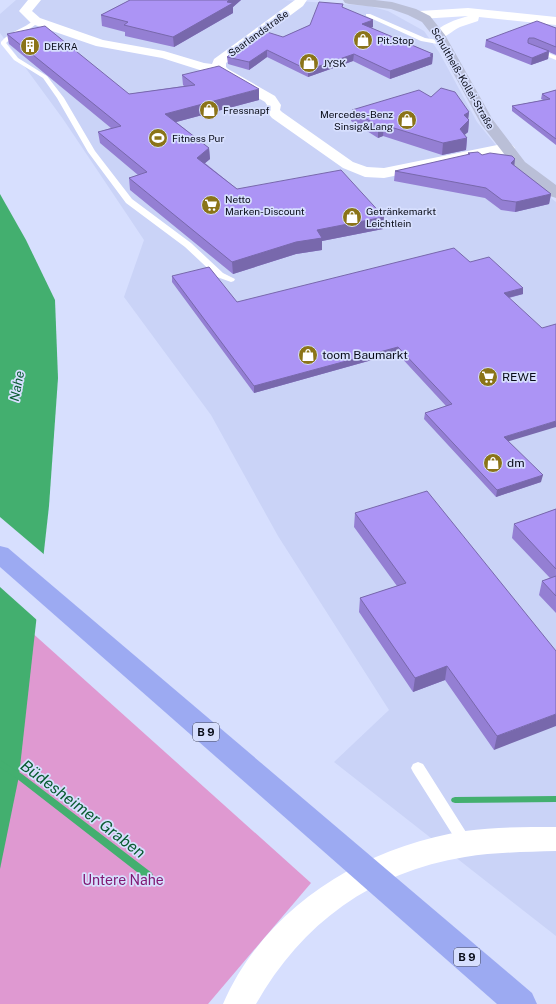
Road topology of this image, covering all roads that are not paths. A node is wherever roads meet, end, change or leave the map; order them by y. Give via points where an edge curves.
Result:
1 (34, 0) edge
2 (300, 0) edge
3 (349, 0) edge
4 (368, 15) dead end
5 (504, 15) junction
6 (423, 17) junction
7 (474, 18) junction
8 (36, 21) junction
9 (556, 21) edge
10 (441, 39) junction
11 (530, 48) edge
12 (556, 58) edge
13 (219, 68) junction
14 (506, 148) junction
15 (556, 193) edge
16 (231, 279) edge
17 (0, 554) edge
18 (418, 768) dead end
19 (543, 840) edge
20 (466, 844) junction
21 (239, 1004) edge
22 (521, 1004) edge

1 - 8 street via 25,11
2 - 13 street, Saarlandstraße via 219,62
3 - 6 main road via 392,6
4 - 10 lane via 423,40
5 - 6 street via 468,12
5 - 7 street
5 - 9 street
6 - 7 street via 439,20
6 - 10 main road, Schultheiß-Kollei-Straße
7 - 10 street via 454,25
8 - 13 street via 101,43 164,55 203,67
8 - 16 lane via 32,26 7,37 3,43 16,59 45,77 92,152 129,201 188,245 220,275
10 - 14 main road, Schultheiß-Kollei-Straße via 486,121
11 - 12 lane
13 - 14 street via 270,99 274,106 273,110 278,115 353,169 384,173
14 - 15 main road, Schultheiß-Kollei-Straße via 520,165
17 - 22 highway, B 9
18 - 20 lane
19 - 20 street
20 - 21 street via 438,849 399,861 360,877 334,893 286,934 247,987

